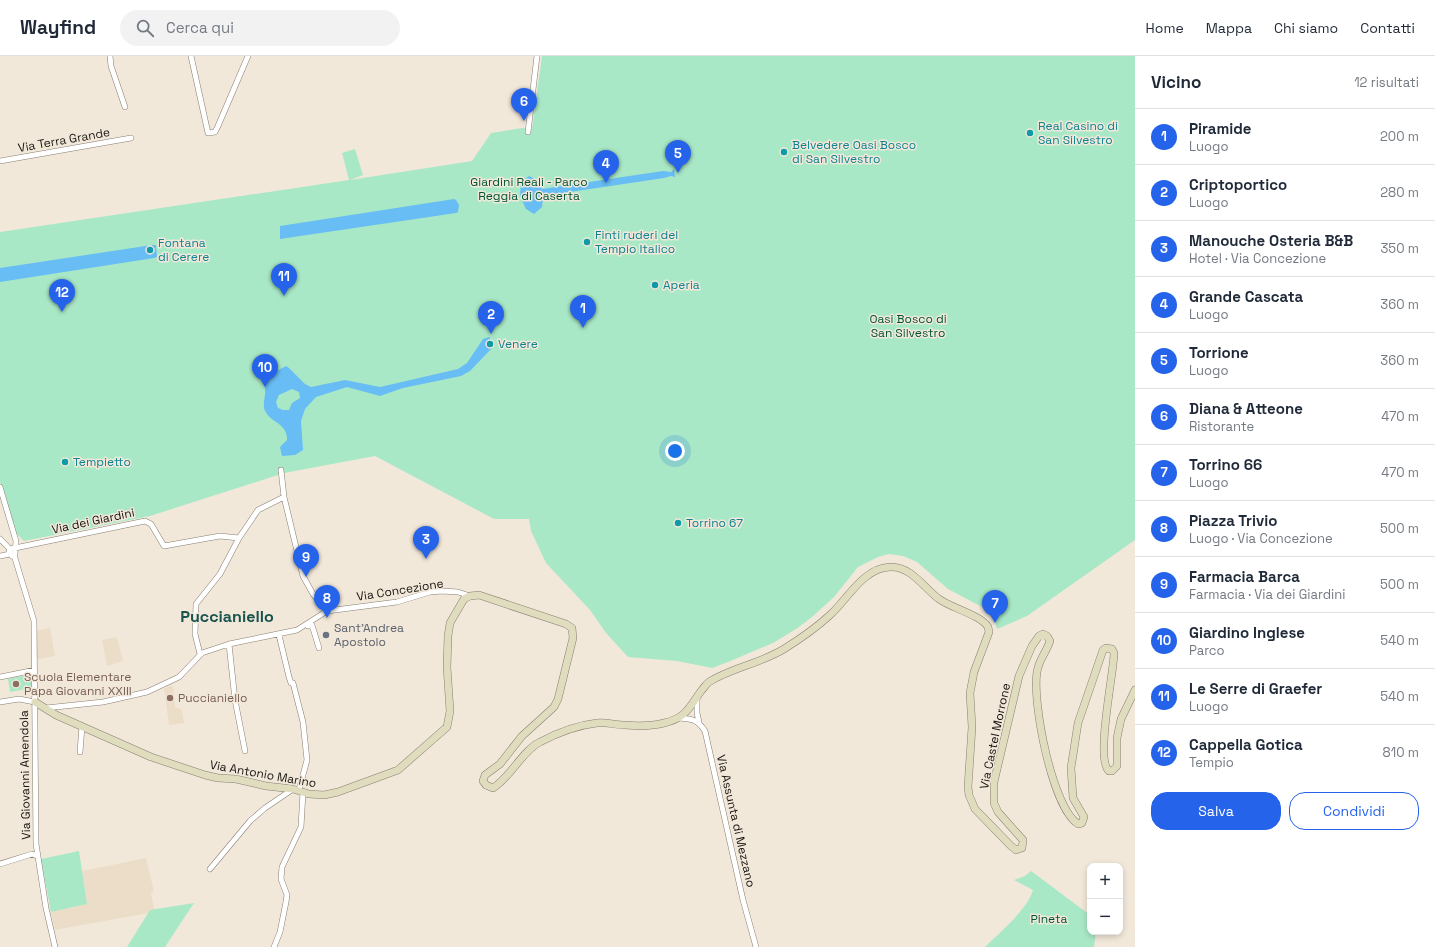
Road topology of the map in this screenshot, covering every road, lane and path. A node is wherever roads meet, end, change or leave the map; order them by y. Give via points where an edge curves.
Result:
1 (110, 56) edge
2 (191, 56) edge
3 (248, 56) edge
4 (537, 56) edge
5 (125, 107) dead end
6 (528, 132) dead end
7 (131, 138) dead end
8 (0, 161) edge
9 (281, 470) dead end
10 (0, 486) edge
11 (284, 497) junction
12 (239, 538) junction
13 (0, 539) edge
14 (12, 552) junction
15 (0, 556) edge
16 (470, 596) junction
17 (327, 611) junction
18 (303, 628) junction
19 (279, 635) junction
20 (229, 644) junction
21 (319, 648) dead end
22 (200, 654) junction
23 (35, 670) junction
24 (0, 678) edge
25 (1135, 690) edge
26 (697, 697) junction
27 (0, 702) edge
28 (35, 702) junction
29 (45, 708) junction
30 (678, 718) junction
31 (699, 722) junction
32 (82, 726) junction
33 (245, 751) dead end
34 (80, 752) dead end
35 (298, 791) junction
36 (37, 856) junction
37 (0, 864) edge
38 (210, 869) dead end
39 (55, 947) edge
40 (274, 947) edge
41 (756, 947) edge

1 - 5 street
2 - 3 street via 208,133 215,132
4 - 6 street
7 - 8 street, Via Terra Grande
9 - 11 street
10 - 14 street via 16,541
11 - 12 street via 258,510
11 - 17 street via 303,576
12 - 14 street, Via dei Giardini via 220,536 164,546 151,524 145,521
12 - 22 street via 220,574 196,604 195,634
13 - 14 street, Via Giovanni Amendola
14 - 15 street
14 - 23 street, Via Giovanni Amendola via 34,621
16 - 17 street, Via Concezione via 458,592 430,592 397,602
16 - 30 street via 479,595 497,600 555,620 572,628 573,638 554,707 522,736 500,764 484,775 483,781 486,786 493,788 499,784 538,742 572,729 598,722 648,724
16 - 35 street, Via Antonio Marino via 464,599 450,623 447,666 450,711 447,727 394,772 324,795
17 - 18 street, Via Concezione
18 - 19 street, Via Concezione
18 - 21 street via 312,625
19 - 20 street, Via Concezione
19 - 35 street via 304,722 308,760
20 - 22 street, Via Concezione
20 - 33 street via 235,700
22 - 29 street, Via Concezione via 179,677 147,692 104,702
23 - 24 street
23 - 28 street, Via Giovanni Amendola
25 - 26 street, Via Castel Morrone via 1120,719 1116,766 1109,771 1104,765 1104,752 1114,653 1112,649 1106,648 1082,709 1074,743 1072,788 1076,804 1084,817 1078,824 1071,817 1053,782 1046,754 1036,673 1040,656 1050,642 1047,636 1039,636 1019,676 994,782 994,803 998,812 1022,840 1022,848 1016,850 975,809 967,782 972,727 970,693 974,672 989,632 988,627 978,618 939,599 902,568 889,566 870,573 830,614 802,636 763,660 722,674 707,683
26 - 30 street via 688,712
26 - 31 street
27 - 28 street via 19,699
28 - 29 street, Via Antonio Marino
28 - 36 street, Via Giovanni Amendola
29 - 32 street, Via Antonio Marino
30 - 31 street via 690,718
31 - 41 street, Via Assunta di Mezzano via 705,731
32 - 34 street
32 - 35 street, Via Antonio Marino via 165,763 198,773
35 - 38 street via 260,811 239,832
35 - 40 street via 301,827 282,867 281,879 287,895 280,932
36 - 37 street via 32,854
36 - 39 street, Via Giovanni Amendola

